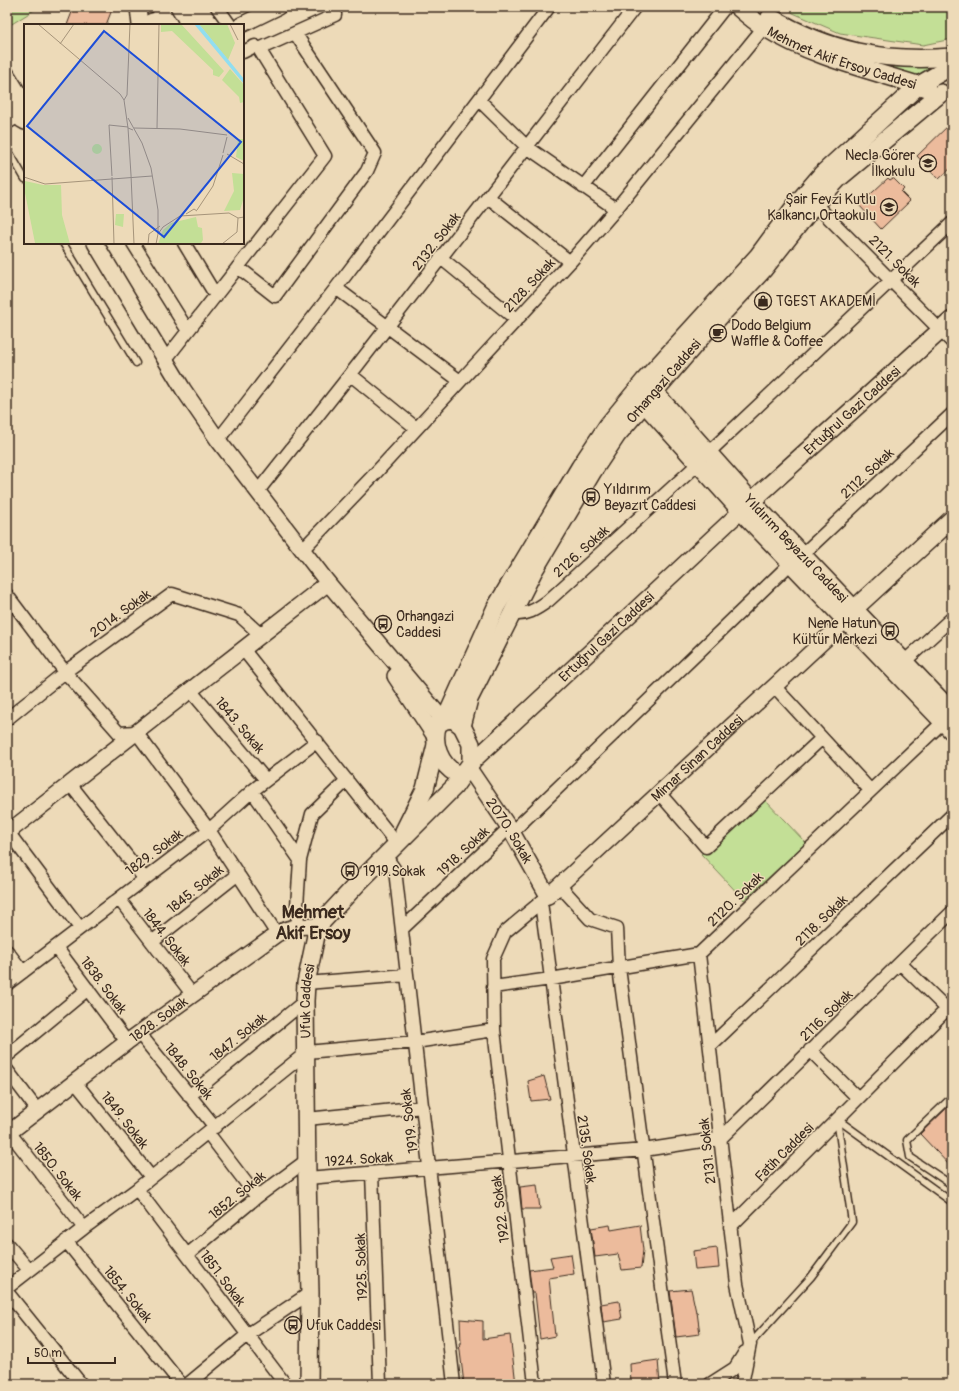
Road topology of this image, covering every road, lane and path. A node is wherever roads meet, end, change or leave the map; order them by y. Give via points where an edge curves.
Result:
1 (138, 7) edge
2 (159, 7) edge
3 (217, 7) edge
4 (278, 7) edge
5 (335, 7) edge
6 (549, 7) edge
7 (635, 7) edge
8 (724, 7) edge
9 (738, 7) edge
10 (753, 7) edge
11 (140, 24) edge
12 (147, 24) edge
13 (168, 24) edge
14 (168, 24) edge
15 (229, 24) edge
16 (243, 24) edge
17 (764, 27) junction
18 (295, 33) junction
19 (259, 49) junction
20 (244, 52) edge
21 (952, 57) edge
22 (952, 66) edge
23 (7, 72) edge
24 (919, 85) junction
25 (7, 88) edge
26 (947, 94) edge
27 (479, 100) junction
28 (21, 115) edge
29 (527, 147) junction
30 (7, 148) edge
31 (24, 177) edge
32 (583, 187) junction
33 (488, 197) junction
34 (815, 204) junction
35 (616, 210) junction
36 (952, 223) edge
37 (64, 244) edge
38 (134, 244) edge
39 (185, 244) edge
40 (102, 249) edge
41 (441, 258) junction
42 (570, 262) junction
43 (238, 267) junction
44 (892, 279) junction
45 (336, 288) junction
46 (216, 296) junction
47 (517, 320) junction
48 (389, 326) junction
49 (948, 330) edge
50 (188, 331) junction
51 (166, 359) junction
52 (136, 363) dead end
53 (351, 375) junction
54 (460, 381) junction
55 (644, 391) junction
56 (952, 414) edge
57 (416, 428) junction
58 (218, 440) junction
59 (703, 459) junction
60 (258, 491) junction
61 (746, 506) junction
62 (952, 519) edge
63 (302, 550) junction
64 (797, 559) junction
65 (328, 582) junction
66 (8, 599) edge
67 (512, 614) junction
68 (850, 614) junction
69 (952, 618) edge
70 (261, 635) junction
71 (243, 648) junction
72 (905, 661) junction
73 (65, 672) junction
74 (775, 687) junction
75 (190, 690) junction
76 (7, 718) edge
77 (950, 720) edge
78 (444, 721) junction
79 (462, 726) junction
80 (136, 732) junction
81 (822, 738) junction
82 (316, 741) junction
83 (436, 741) junction
84 (468, 768) junction
85 (266, 780) junction
86 (347, 780) junction
87 (70, 784) junction
88 (870, 790) junction
89 (252, 791) junction
90 (660, 794) junction
91 (952, 815) edge
92 (209, 830) junction
93 (510, 830) junction
94 (8, 833) edge
95 (397, 844) junction
96 (386, 857) junction
97 (300, 860) junction
98 (238, 874) junction
99 (144, 878) junction
100 (560, 886) junction
101 (119, 899) junction
102 (545, 899) junction
103 (952, 912) edge
104 (298, 926) junction
105 (318, 926) junction
106 (80, 928) junction
107 (402, 929) junction
108 (277, 934) junction
109 (152, 942) junction
110 (56, 947) junction
111 (7, 951) edge
112 (699, 954) junction
113 (901, 964) junction
114 (619, 968) junction
115 (23, 972) junction
116 (408, 974) junction
117 (551, 979) junction
118 (7, 984) edge
119 (306, 984) junction
120 (493, 987) junction
121 (88, 989) junction
122 (192, 994) junction
123 (306, 1001) junction
124 (950, 1007) edge
125 (494, 1030) junction
126 (133, 1038) junction
127 (415, 1042) junction
128 (710, 1046) junction
129 (810, 1050) junction
130 (307, 1052) junction
131 (7, 1056) edge
132 (7, 1070) edge
133 (75, 1082) junction
134 (189, 1096) junction
135 (952, 1097) edge
136 (858, 1098) junction
137 (423, 1107) junction
138 (38, 1110) junction
139 (307, 1119) junction
140 (837, 1119) junction
141 (211, 1130) junction
142 (8, 1133) edge
143 (721, 1138) junction
144 (644, 1150) junction
145 (573, 1156) junction
146 (307, 1160) junction
147 (509, 1162) junction
148 (430, 1169) junction
149 (372, 1173) junction
150 (151, 1177) junction
151 (307, 1178) junction
152 (952, 1185) edge
153 (137, 1189) junction
154 (257, 1197) junction
155 (952, 1202) edge
156 (730, 1227) junction
157 (84, 1228) junction
158 (66, 1241) junction
159 (7, 1244) edge
160 (187, 1255) junction
161 (29, 1270) junction
162 (7, 1288) edge
163 (7, 1292) edge
164 (310, 1293) junction
165 (247, 1335) junction
166 (750, 1344) junction
167 (80, 1384) edge
168 (181, 1384) edge
169 (188, 1384) edge
170 (285, 1384) edge
171 (309, 1384) edge
172 (380, 1384) edge
173 (454, 1384) edge
174 (535, 1384) edge
175 (604, 1384) edge
176 (675, 1384) edge
177 (710, 1384) edge
178 (742, 1384) edge

1 - 11 street
2 - 13 street
3 - 15 street
4 - 16 street
5 - 18 street via 335,15
6 - 27 street
7 - 29 street, 2132. Sokak
8 - 32 street
9 - 17 main road, Mehmet Akif Ersoy Caddesi
10 - 21 main road, Mehmet Akif Ersoy Caddesi via 798,31 853,52 903,59
12 - 14 street via 162,20
17 - 24 main road, Mehmet Akif Ersoy Caddesi via 830,59
17 - 35 street, 2128. Sokak
18 - 19 street
18 - 43 street via 375,153 367,170 275,296
19 - 20 street via 255,46
19 - 43 street via 325,156
22 - 24 main road
23 - 28 street
24 - 26 main road, Mehmet Akif Ersoy Caddesi
24 - 55 main road via 822,174 758,256
25 - 28 street
26 - 34 main road, Orhangazi Caddesi via 839,178
27 - 29 street
27 - 45 street
29 - 32 street
29 - 33 street, 2132. Sokak
30 - 31 lane
32 - 35 street
33 - 41 street, 2132. Sokak
33 - 42 street
34 - 44 street, 2121. Sokak
34 - 55 main road, Orhangazi Caddesi via 763,270
35 - 42 street, 2128. Sokak
36 - 44 street, 2126. Sokak
37 - 52 lane
38 - 50 street
39 - 46 street
40 - 51 street
41 - 47 street
41 - 48 street, 2132. Sokak
42 - 47 street, 2128. Sokak
43 - 46 street
44 - 49 street, 2121. Sokak
44 - 59 street, 2126. Sokak
45 - 48 street
45 - 58 street
46 - 50 street
47 - 54 street, 2128. Sokak
48 - 53 street, 2132. Sokak
48 - 54 street
49 - 61 main road, Ertuğrul Gazi Caddesi
50 - 51 street
51 - 58 street
53 - 57 street
53 - 60 street, 2132. Sokak
54 - 57 street, 2128. Sokak
55 - 59 main road, Yıldırım Beyazıd Caddesi
55 - 67 main road, Orhangazi Caddesi via 533,572
55 - 78 main road via 608,425 520,563 496,607
56 - 64 street, 2112. Sokak
57 - 63 street, 2128. Sokak
58 - 60 street
59 - 61 main road, Yıldırım Beyazıd Caddesi
59 - 67 street, 2126. Sokak via 548,601 535,610 520,615
60 - 63 street
61 - 64 main road, Yıldırım Beyazıd Caddesi
61 - 84 street, Ertuğrul Gazi Caddesi
62 - 68 main road, Mimar Sinan Caddesi
63 - 65 street
64 - 68 main road, Yıldırım Beyazıd Caddesi
64 - 93 street, 2112. Sokak
65 - 70 street
65 - 78 street
65 - 83 street via 406,691
66 - 73 street
67 - 79 main road, Orhangazi Caddesi via 469,699
68 - 72 main road, Yıldırım Beyazıd Caddesi
68 - 74 street, Mimar Sinan Caddesi
68 - 77 main road, Yıldırım Beyazıd Caddesi
69 - 72 street
70 - 71 street
70 - 73 street, 2014. Sokak via 239,616 172,594
71 - 75 street
71 - 82 street
72 - 77 main road, Yıldırım Beyazıd Caddesi
73 - 76 street, 2014. Sokak
73 - 80 street via 119,733
74 - 81 street
74 - 90 street, Mimar Sinan Caddesi
75 - 80 street
75 - 85 street, 1843. Sokak
77 - 88 street, 2120. Sokak
78 - 79 main road via 453,719
78 - 83 main road via 438,724
79 - 84 main road via 471,744
80 - 87 street
80 - 92 street
81 - 88 street
81 - 90 street via 706,847
82 - 85 street, 1829. Sokak
82 - 86 street
83 - 84 main road via 442,762 447,769 456,774
83 - 95 main road via 425,789
84 - 93 street, 2070. Sokak
84 - 95 main road via 454,787
85 - 89 street, 1829. Sokak
86 - 95 street
86 - 97 street via 312,814
87 - 94 street
87 - 99 street
88 - 112 street, 2120. Sokak
89 - 92 street, 1829. Sokak
89 - 97 street
90 - 100 street, Mimar Sinan Caddesi
91 - 128 street, 2118. Sokak
92 - 98 street
92 - 99 street, 1829. Sokak
93 - 102 street, 2070. Sokak
93 - 107 street, 1918. Sokak
94 - 106 street
95 - 96 main road
96 - 105 main road
96 - 107 street, 1919. Sokak via 396,870
97 - 104 street
98 - 108 street
98 - 109 street, 1845. Sokak
99 - 101 street, 1829. Sokak
100 - 102 street, Mimar Sinan Caddesi
100 - 114 street via 590,920 616,928
101 - 106 street, 1829. Sokak
101 - 109 street, 1844. Sokak
102 - 117 street, 2135. Sokak via 543,917
102 - 120 street, 1922. Sokak via 505,932 493,959
103 - 113 street, 2116. Sokak
104 - 105 street, 1828. Sokak
104 - 108 street, 1828. Sokak via 287,928
105 - 119 main road, Ufuk Caddesi
106 - 110 street, 1829. Sokak
107 - 116 street, 1919. Sokak
108 - 122 street, 1828. Sokak
109 - 122 street, 1844. Sokak
110 - 115 street, 1829. Sokak
110 - 121 street, 1838. Sokak
111 - 115 street
112 - 114 street
112 - 128 street, 2131. Sokak
113 - 124 street
113 - 129 street, 2116. Sokak
114 - 117 street
114 - 144 street
115 - 118 street, 1829. Sokak
116 - 119 street
116 - 127 street, 1919. Sokak
117 - 120 street
117 - 145 street, 2135. Sokak
119 - 123 main road, Ufuk Caddesi
120 - 125 street, 1922. Sokak
121 - 126 street, 1838. Sokak
121 - 131 street
122 - 126 street, 1828. Sokak
123 - 130 main road, Ufuk Caddesi
123 - 134 street, 1847. Sokak
124 - 136 street, Fatih Caddesi
125 - 127 street
125 - 147 street, 1922. Sokak
126 - 133 street, 1828. Sokak
126 - 134 street, 1848. Sokak
127 - 130 street
127 - 137 street, 1919. Sokak
128 - 143 street, 2131. Sokak
129 - 136 street
129 - 143 street, 2116. Sokak
130 - 139 main road, Ufuk Caddesi
130 - 141 street
132 - 138 street
133 - 138 street, 1828. Sokak
133 - 150 street, 1849. Sokak
134 - 141 street, 1848. Sokak
135 - 152 lane via 907,1140 910,1157
136 - 140 street, Fatih Caddesi
137 - 139 street
137 - 148 street, 1919. Sokak
138 - 142 street, 1828. Sokak
139 - 146 main road, Ufuk Caddesi
140 - 155 lane
140 - 156 street, Fatih Caddesi
140 - 166 lane via 852,1222 811,1277
141 - 150 street
141 - 154 street, 1848. Sokak
142 - 157 street, 1850. Sokak
143 - 144 street, 1924. Sokak
143 - 156 street, 2131. Sokak
144 - 145 street, 1924. Sokak
144 - 176 street
145 - 147 street, 1924. Sokak
145 - 175 street, 2135. Sokak
146 - 151 main road, Ufuk Caddesi
146 - 154 street, 1852. Sokak
147 - 148 street, 1924. Sokak
147 - 174 street, 1922. Sokak
148 - 149 street, 1924. Sokak
148 - 173 street, 1919. Sokak
149 - 151 street, 1924. Sokak
149 - 172 street, 1925. Sokak
150 - 153 street
151 - 164 main road, Ufuk Caddesi
153 - 157 street
153 - 160 street, 1851. Sokak
154 - 160 street, 1852. Sokak
156 - 166 street, 2131. Sokak via 737,1284
157 - 158 street
158 - 161 street
158 - 168 street, 1854. Sokak
159 - 161 street
160 - 165 street, 1851. Sokak
161 - 162 street
163 - 167 street
164 - 165 street
164 - 171 main road, Ufuk Caddesi
165 - 169 street
165 - 170 street, 1851. Sokak
166 - 177 street via 735,1368
166 - 178 street

